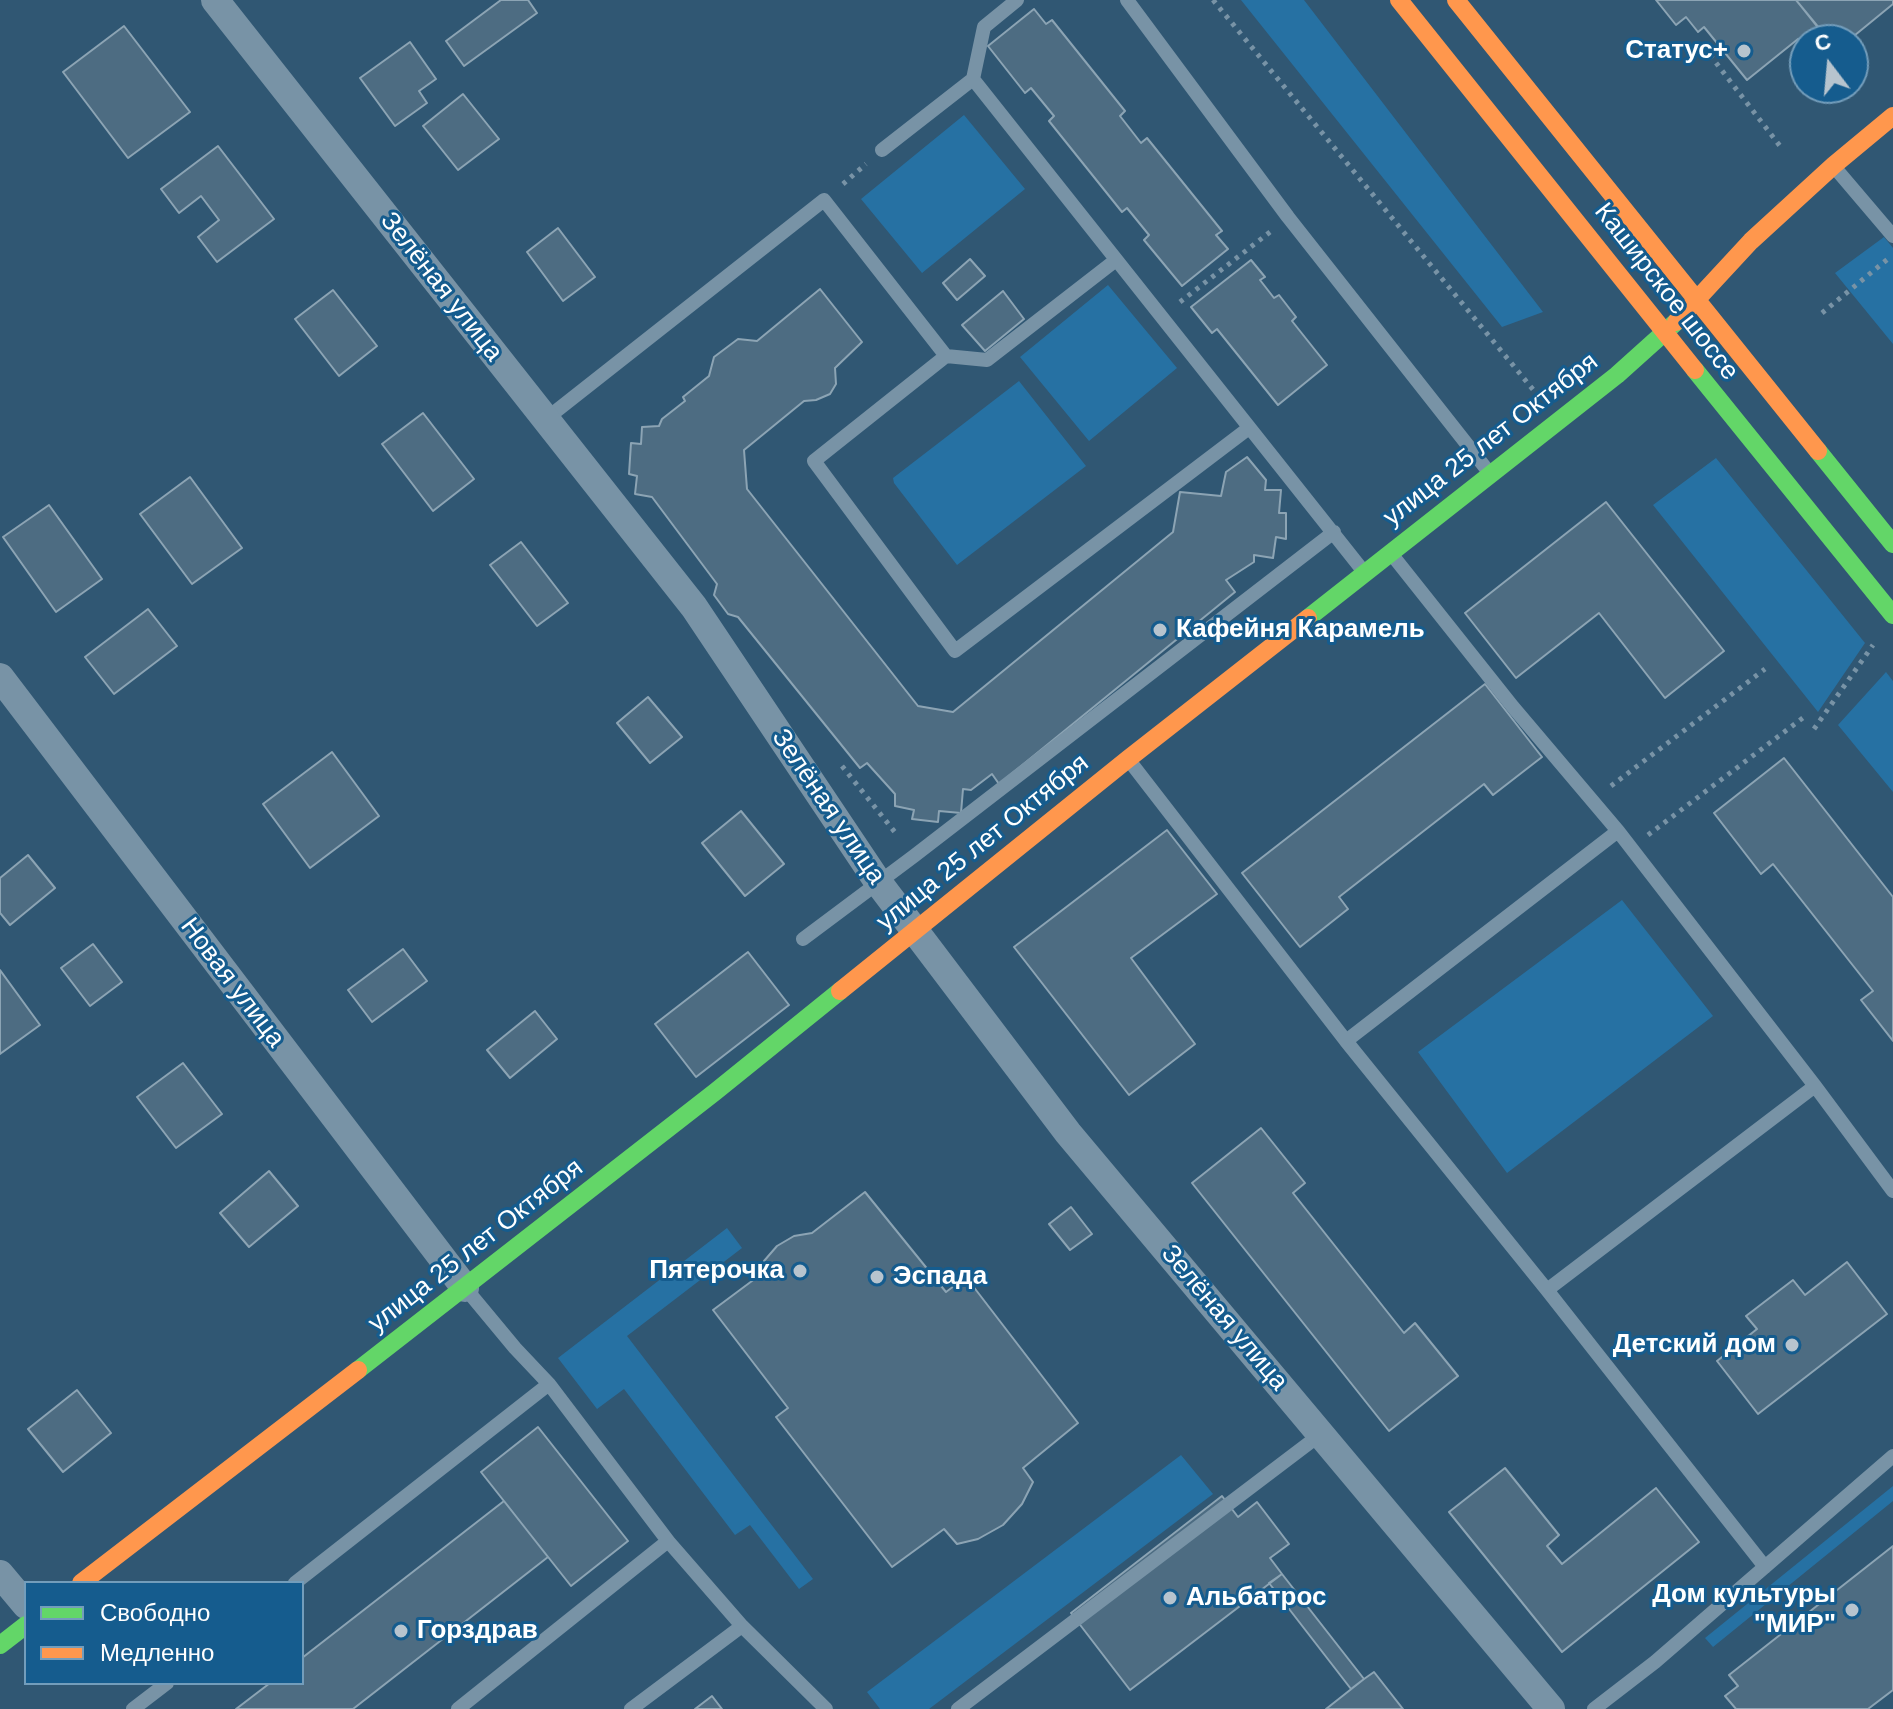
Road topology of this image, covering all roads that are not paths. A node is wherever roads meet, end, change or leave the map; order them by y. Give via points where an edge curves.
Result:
1 (215, 0) edge
2 (1017, 0) edge
3 (1127, 0) edge
4 (1399, 0) edge
5 (1456, 0) edge
6 (973, 79) junction
7 (1893, 116) edge
8 (882, 150) road end
9 (1834, 165) junction
10 (1893, 236) edge
11 (1116, 260) junction
12 (1697, 301) junction
13 (1665, 333) junction
14 (946, 356) junction
15 (546, 419) junction
16 (1249, 428) junction
17 (1491, 475) junction
18 (1334, 532) junction
19 (1893, 544) edge
20 (1390, 552) junction
21 (1364, 572) junction
22 (1893, 615) edge
23 (0, 677) edge
24 (1128, 759) junction
25 (1618, 831) junction
26 (878, 882) junction
27 (916, 930) junction
28 (803, 939) dead end
29 (1346, 1041) junction
30 (1815, 1086) junction
31 (1893, 1191) edge
32 (465, 1288) junction
33 (1547, 1290) junction
34 (549, 1384) junction
35 (1321, 1434) junction
36 (1893, 1456) edge
37 (668, 1541) junction
38 (1765, 1567) junction
39 (0, 1574) edge
40 (84, 1581) edge
41 (298, 1581) edge
42 (24, 1603) edge
43 (742, 1626) junction
44 (24, 1627) edge
45 (0, 1645) edge
46 (164, 1685) edge
47 (960, 1708) edge
48 (133, 1709) edge
49 (458, 1709) edge
50 (631, 1709) edge
51 (826, 1709) edge
52 (1551, 1709) edge
53 (1594, 1709) edge

1 - 15 street, Зелёная улица
2 - 6 lane via 984,27
3 - 17 lane via 1288,217
4 - 13 street, Каширское шоссе
5 - 12 street, Каширское шоссе
6 - 8 lane
6 - 11 lane
7 - 9 street, улица 25 лет Октября
9 - 10 lane
9 - 12 street, улица 25 лет Октября via 1751,241
11 - 14 lane via 987,360
11 - 16 lane
12 - 13 street, улица 25 лет Октября
12 - 19 street, Каширское шоссе
13 - 17 street, улица 25 лет Октября
13 - 22 street, Каширское шоссе
14 - 15 lane via 824,200
14 - 16 lane via 814,461 955,651
15 - 26 street, Зелёная улица via 694,607
16 - 18 lane
17 - 20 street, улица 25 лет Октября
18 - 21 lane
18 - 26 lane
20 - 21 street, улица 25 лет Октября
20 - 25 lane
21 - 24 street, улица 25 лет Октября
23 - 32 street, Новая улица
24 - 27 street, улица 25 лет Октября
24 - 29 lane
25 - 29 lane
25 - 30 lane
26 - 27 street, Зелёная улица
26 - 28 lane
27 - 32 street, улица 25 лет Октября
27 - 35 street, Зелёная улица via 1068,1133
29 - 33 lane
30 - 31 lane
30 - 33 lane
32 - 34 lane
32 - 40 street, улица 25 лет Октября
33 - 38 lane
34 - 37 lane
34 - 41 lane
35 - 47 lane
35 - 52 street, Зелёная улица
36 - 38 lane
37 - 43 lane
37 - 49 lane
38 - 53 lane
39 - 42 street
43 - 50 lane
43 - 51 lane
44 - 45 street
46 - 48 lane

